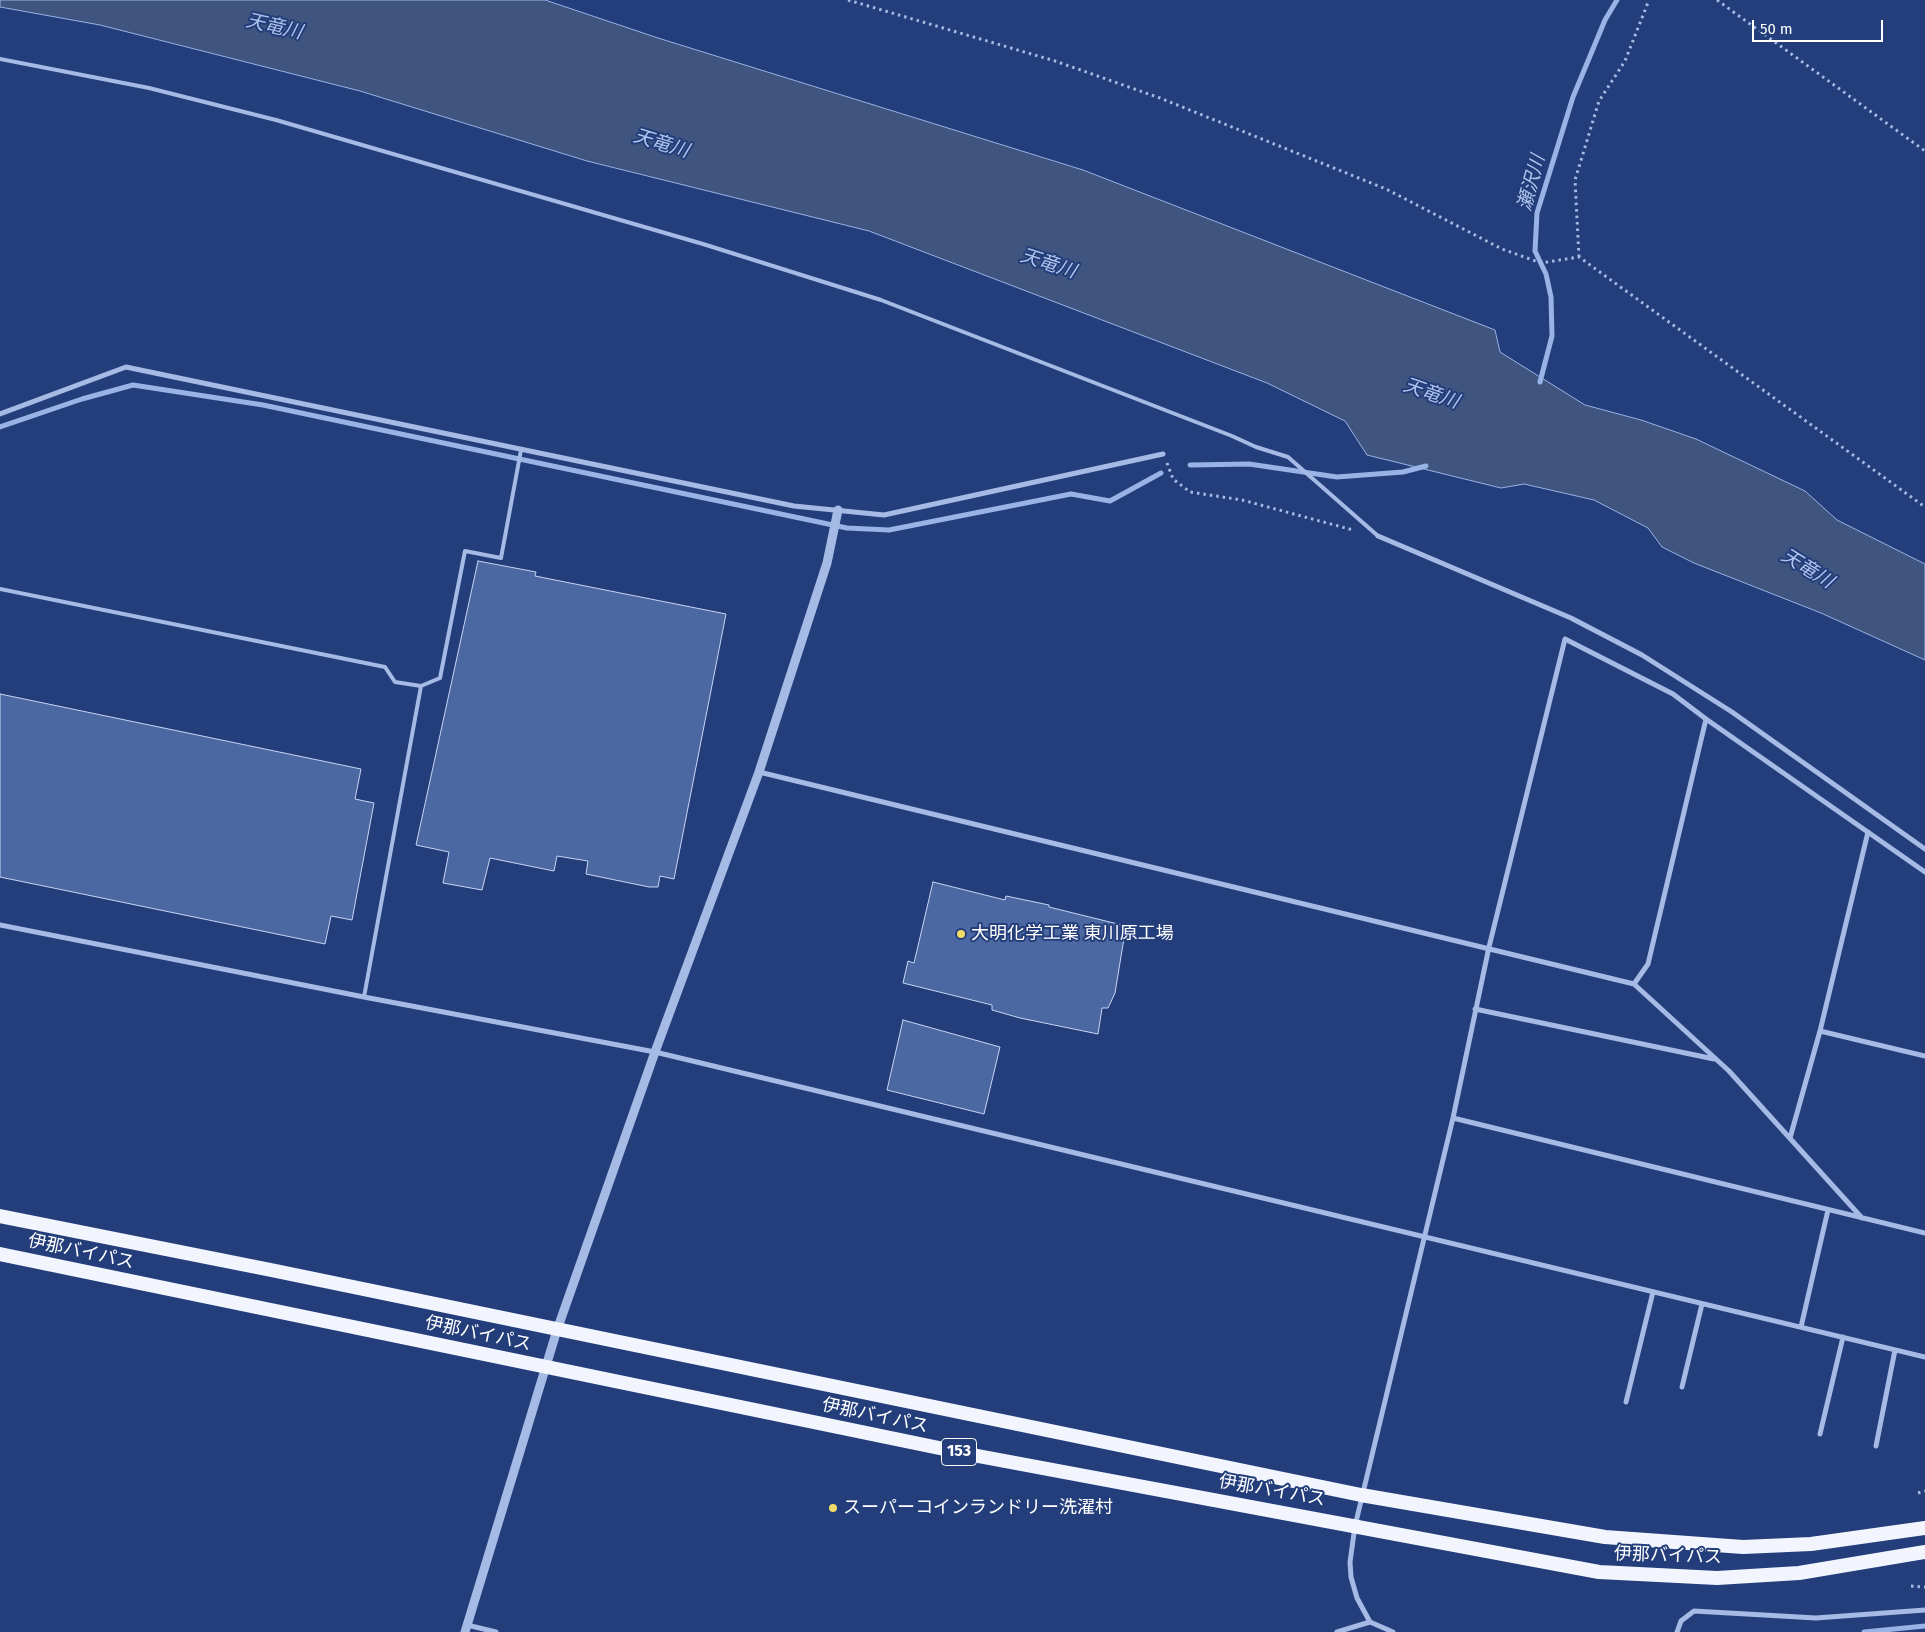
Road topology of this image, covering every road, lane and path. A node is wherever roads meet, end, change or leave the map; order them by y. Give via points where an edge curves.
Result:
1 (848, 0) edge
2 (1649, 0) edge
3 (1717, 0) edge
4 (0, 59) edge
5 (1925, 151) edge
6 (1579, 257) junction
7 (0, 414) edge
8 (521, 452) junction
9 (1163, 454) joint
10 (1925, 508) edge
11 (837, 512) junction
12 (1378, 536) junction
13 (0, 589) edge
14 (421, 686) junction
15 (1706, 719) junction
16 (759, 772) junction
17 (1868, 832) junction
18 (1925, 849) edge
19 (1925, 872) edge
20 (0, 925) edge
21 (1489, 947) junction
22 (1634, 984) junction
23 (364, 997) junction
24 (1475, 1009) junction
25 (1820, 1031) junction
26 (655, 1052) junction
27 (1925, 1056) edge
28 (1715, 1059) junction
29 (1453, 1118) junction
30 (1790, 1138) junction
31 (1828, 1210) junction
32 (0, 1216) edge
33 (1862, 1218) junction
34 (1925, 1233) edge
35 (1424, 1238) junction
36 (0, 1254) edge
37 (1653, 1292) junction
38 (1702, 1304) junction
39 (1801, 1328) junction
40 (557, 1330) junction
41 (1843, 1337) junction
42 (1895, 1350) junction
43 (1925, 1357) edge
44 (544, 1367) junction
45 (1682, 1387) dead end
46 (1626, 1402) dead end
47 (1820, 1434) dead end
48 (1876, 1446) dead end
49 (1925, 1491) edge
50 (1918, 1493) dead end
51 (1361, 1495) junction
52 (1356, 1526) junction
53 (1925, 1528) edge
54 (1925, 1552) edge
55 (1911, 1586) dead end
56 (1925, 1586) edge
57 (1925, 1610) edge
58 (1370, 1622) junction
59 (466, 1628) edge
60 (496, 1632) edge
61 (1337, 1632) edge
62 (1393, 1632) edge
63 (1677, 1632) edge

1 - 6 path via 1055,61 1160,98 1386,189 1502,248 1541,263
2 - 6 path via 1626,61 1599,101 1574,180
3 - 5 path
4 - 12 lane via 150,88 276,120 703,244 881,300 1292,461
6 - 10 path
7 - 8 street via 126,366
8 - 11 street
8 - 14 lane via 501,558 465,551 440,678
9 - 11 street via 884,515
9 - 12 path via 1173,480 1190,492 1242,500
11 - 16 street via 827,563
12 - 18 street via 1572,618 1642,655 1732,712
13 - 14 lane via 385,667 395,682
14 - 23 lane
15 - 17 street
15 - 21 street via 1673,694 1564,639
15 - 22 street via 1648,964
16 - 21 street
16 - 26 street
17 - 19 street
17 - 25 street
20 - 23 street
21 - 22 street
21 - 24 street
22 - 28 street
23 - 26 street
24 - 28 street
24 - 29 street
25 - 27 street
25 - 30 street
26 - 35 street
26 - 40 street
28 - 30 street
29 - 31 street
29 - 35 street
30 - 33 street
31 - 33 street
31 - 39 street
32 - 40 highway, 伊那バイパス / 153
33 - 34 street
35 - 37 street
35 - 51 street
36 - 44 highway, 伊那バイパス / 153
37 - 38 street
37 - 46 street
38 - 39 street
38 - 45 street
39 - 41 street
40 - 44 street
40 - 51 highway, 伊那バイパス / 153
41 - 42 street
41 - 47 street
42 - 43 street
42 - 48 street
44 - 52 highway, 伊那バイパス / 153 via 978,1456
44 - 59 street
49 - 50 path
51 - 52 street
51 - 53 highway, 伊那バイパス / 153 via 1606,1537 1673,1543 1743,1547 1811,1544
52 - 54 highway, 伊那バイパス / 153 via 1598,1572 1717,1578 1799,1573
52 - 58 street via 1351,1577 1357,1598
55 - 56 path
57 - 63 street via 1816,1618 1694,1611 1681,1621
58 - 61 street
58 - 62 street
59 - 60 street

